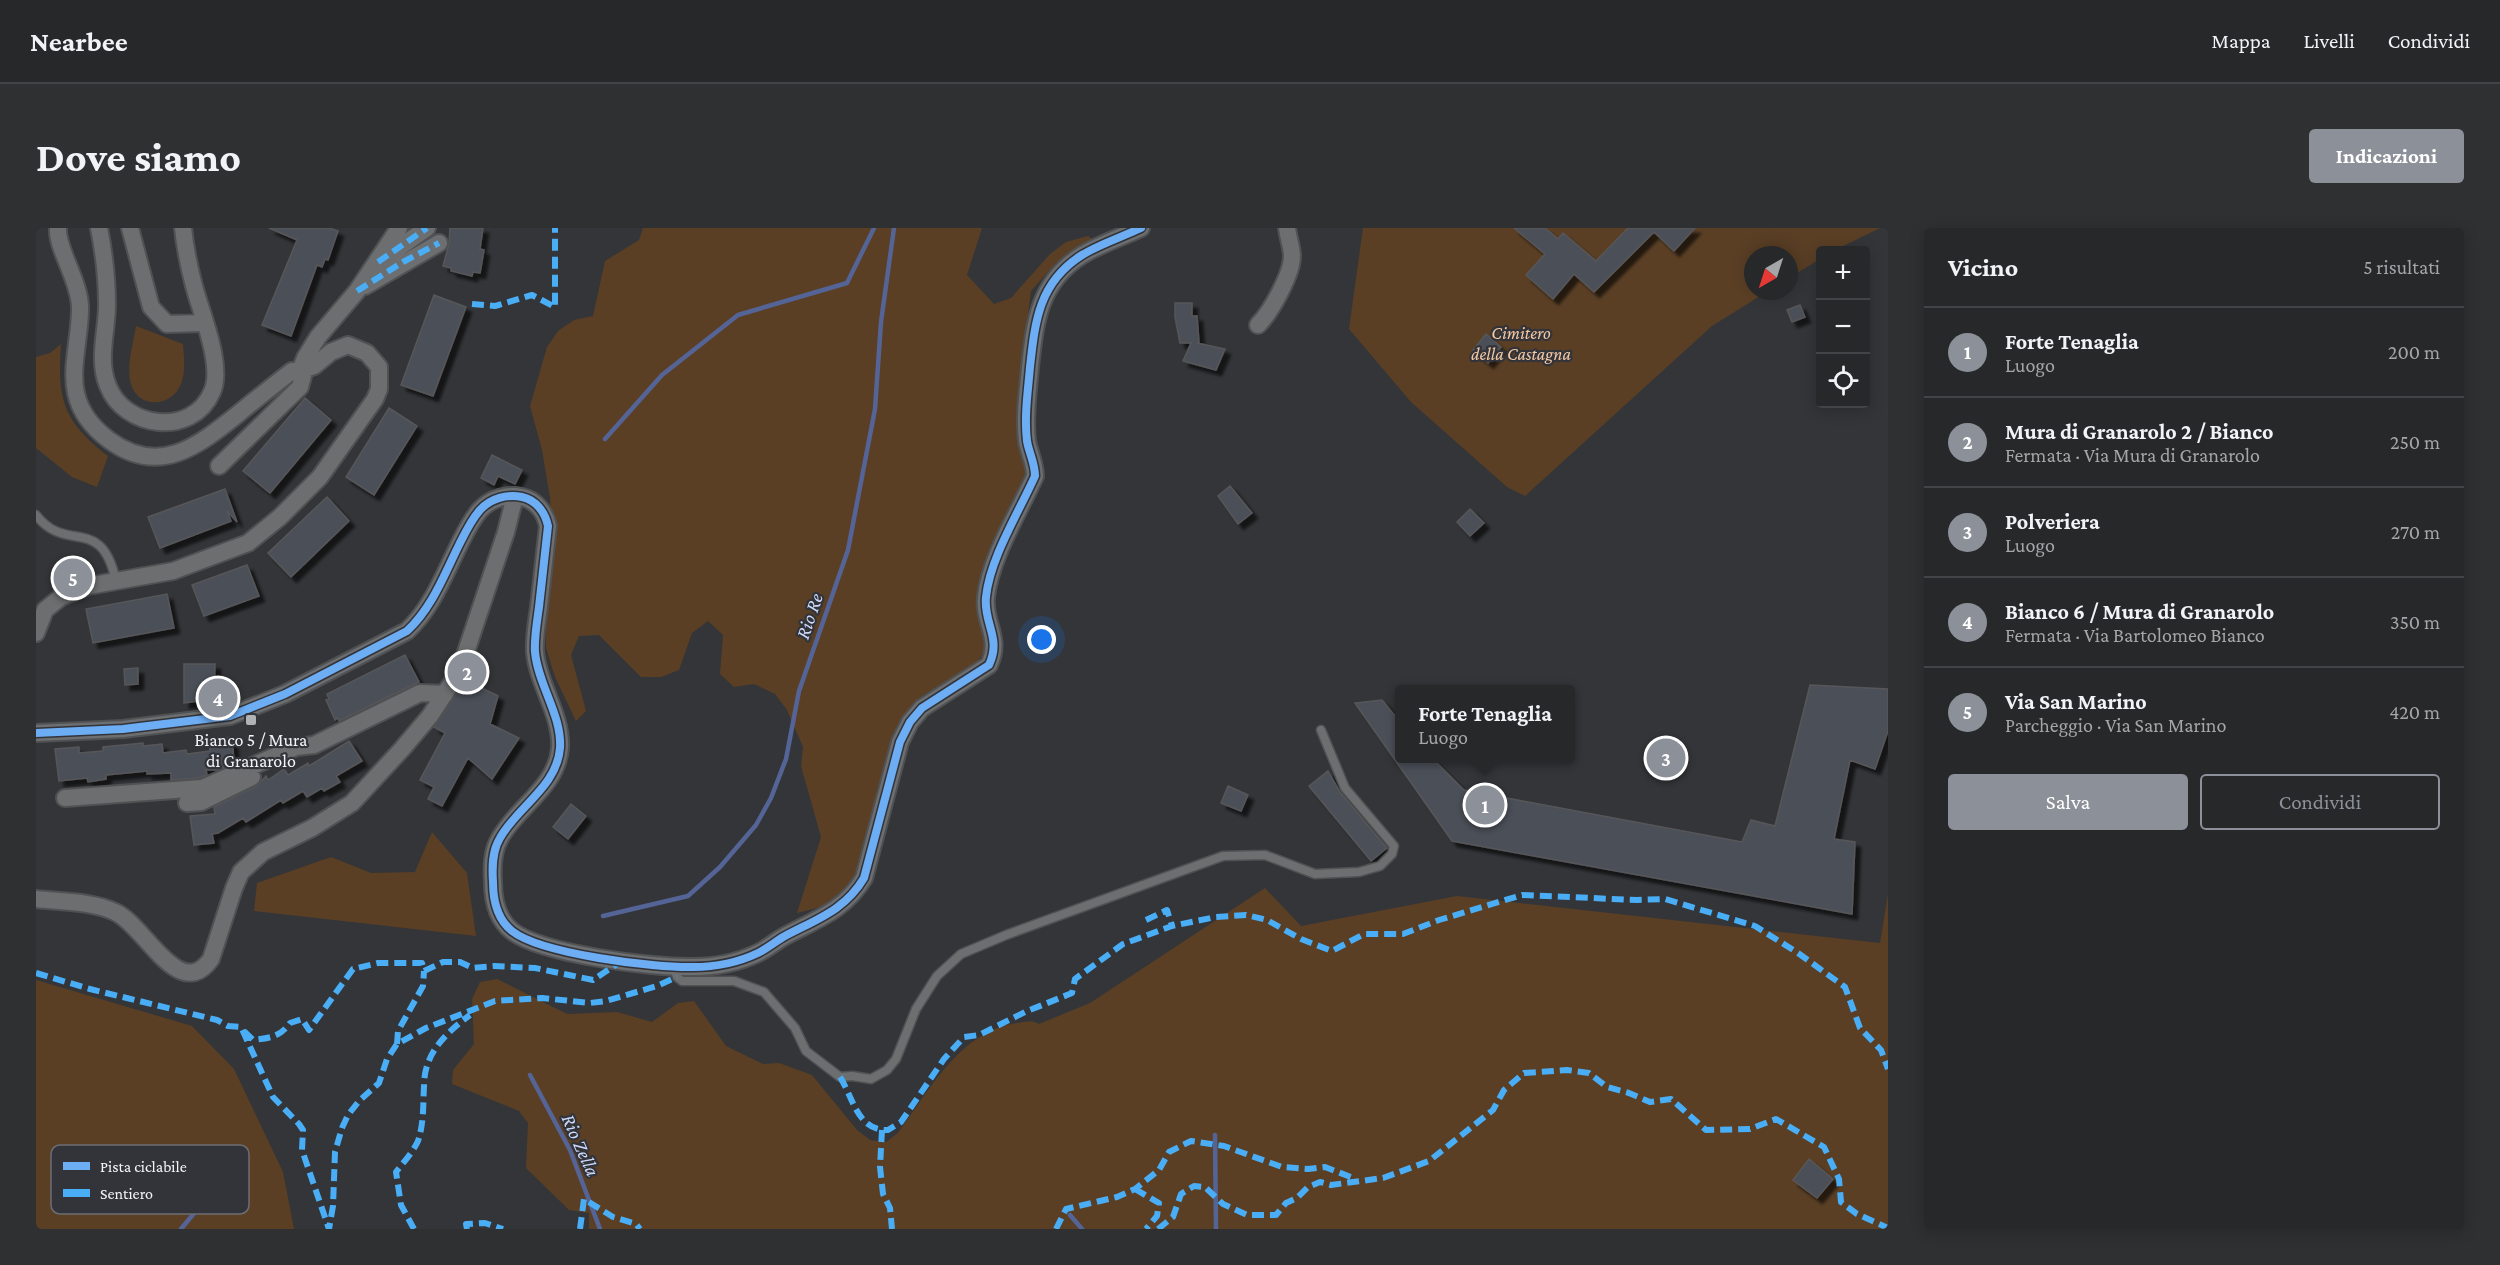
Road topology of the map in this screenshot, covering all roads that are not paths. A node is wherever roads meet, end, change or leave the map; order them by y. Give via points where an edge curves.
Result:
1 (58, 228) edge
2 (99, 228) edge
3 (130, 228) edge
4 (399, 228) edge
5 (427, 228) edge
6 (1141, 228) edge
7 (1287, 228) edge
8 (186, 231) edge
9 (439, 243) dead end
10 (378, 262) junction
11 (357, 291) junction
12 (204, 323) junction
13 (1258, 325) dead end
14 (300, 371) junction
15 (219, 466) dead end
16 (515, 496) junction
17 (36, 515) edge
18 (116, 581) junction
19 (36, 633) edge
20 (445, 694) junction
21 (1321, 730) dead end
22 (36, 733) edge
23 (314, 745) junction
24 (65, 798) dead end
25 (187, 803) dead end
26 (36, 899) edge
27 (673, 966) junction

1 - 14 street via 80,304 75,392 87,419 120,448 155,457 182,453 206,440 292,371
2 - 12 street via 106,283 104,375 124,410 150,422 167,423 190,415 203,405 212,393 215,379
3 - 12 street via 156,314 167,324
4 - 10 street
5 - 10 street
6 - 27 street via 1076,259 1056,279 1039,306 1026,404 1027,442 1035,476 995,561 986,596 994,654 989,665 922,708 910,722 900,742 864,878 857,890 837,909 740,961 712,967
7 - 13 street via 1292,257 1279,296
8 - 12 street
9 - 11 street
10 - 11 street
11 - 14 street via 318,337
14 - 15 street via 300,387
14 - 18 street via 348,345 367,352 378,367 379,389 375,399 320,477 248,543 173,571
16 - 20 street via 462,663
16 - 22 street via 489,503 474,517 431,602 407,631 285,694 249,710 213,719
16 - 27 street via 535,503 548,526 535,652 558,727 560,750 542,788 499,839 492,871 495,906 512,931 534,942 591,957
17 - 18 lane via 49,528 88,538 102,546 112,562
18 - 19 street via 88,586 54,601 45,610
20 - 23 street via 420,693
20 - 26 street via 352,803 263,852 242,872 211,959 197,973 177,970 132,923 115,912
21 - 27 lane via 1345,788 1394,846 1387,861 1359,872 1315,874 1265,855 1223,856 1006,934 961,954 937,976 916,1009 896,1059 880,1075 840,1077 806,1051 795,1028 764,992 734,981 682,981 676,977
23 - 24 street via 296,747 202,788
23 - 25 street via 201,802

